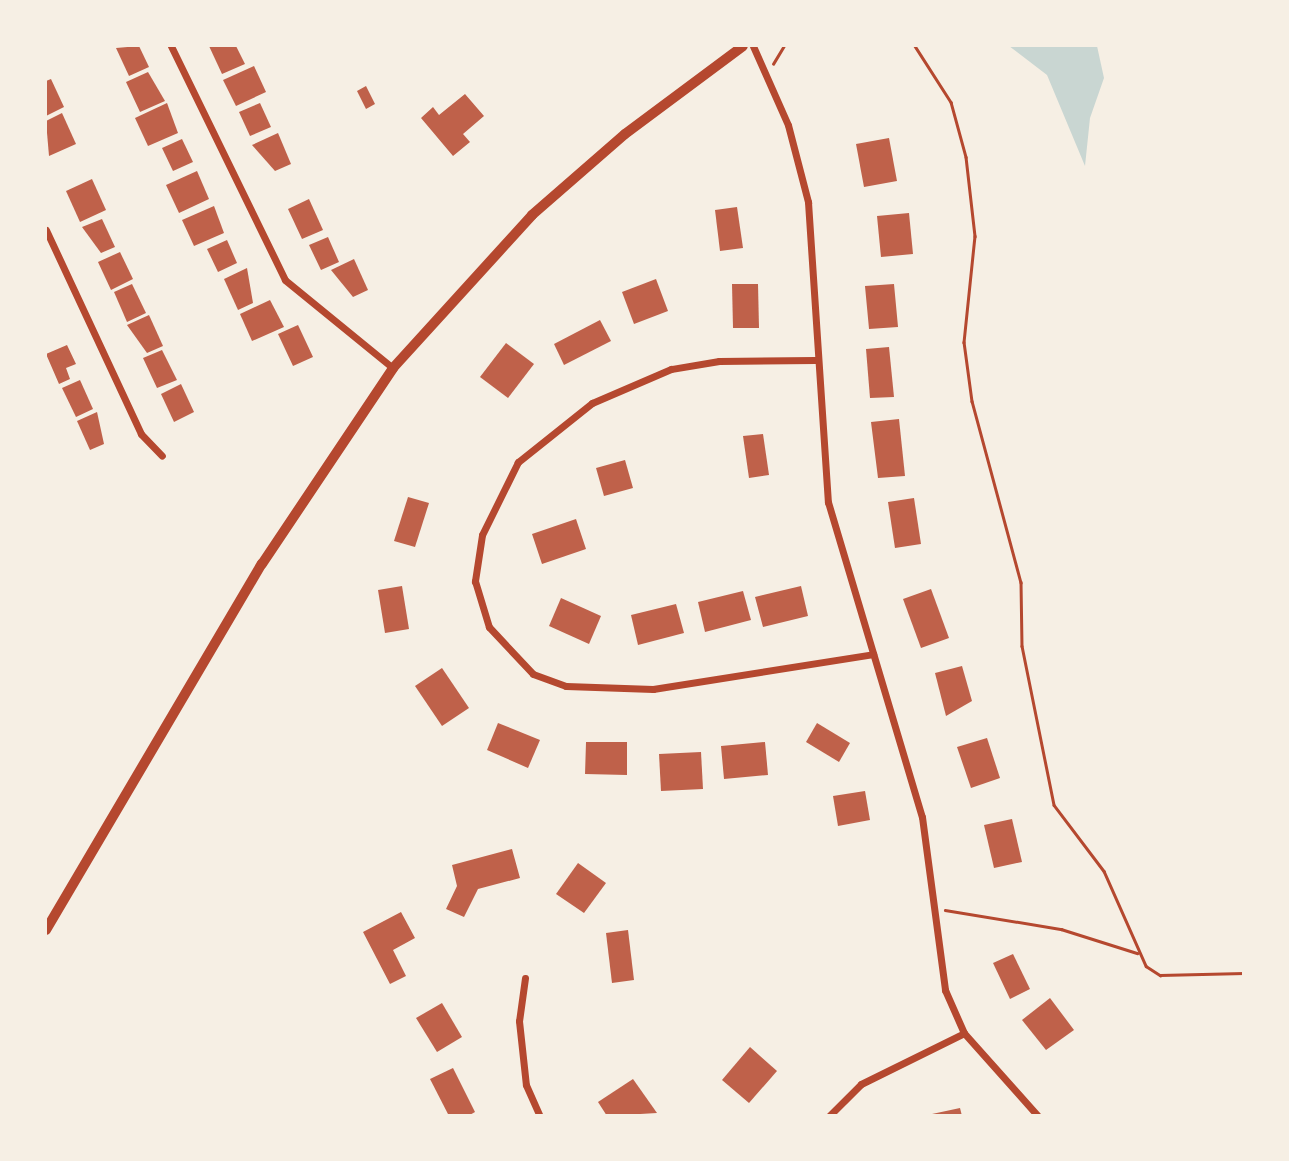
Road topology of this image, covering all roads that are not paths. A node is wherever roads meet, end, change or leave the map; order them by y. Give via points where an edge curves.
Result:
1 (171, 46) edge
2 (743, 46) edge
3 (753, 46) edge
4 (46, 230) edge
5 (815, 360) junction
6 (393, 368) junction
7 (162, 456) dead end
8 (873, 654) junction
9 (46, 930) edge
10 (525, 978) dead end
11 (964, 1033) junction
12 (540, 1115) edge
13 (828, 1115) edge
14 (1038, 1115) edge

1 - 6 street via 285,280
2 - 6 main road via 532,215
3 - 5 street via 788,125 808,202 816,247
4 - 7 street via 141,434
5 - 8 street via 828,502
5 - 8 street via 719,361 671,369 592,403 518,462 482,535 475,581 489,627 533,674 566,687 653,689
6 - 9 main road via 282,531
8 - 11 street via 922,817 945,990
10 - 12 street via 521,1034 526,1085
11 - 13 street via 861,1084
11 - 14 street

